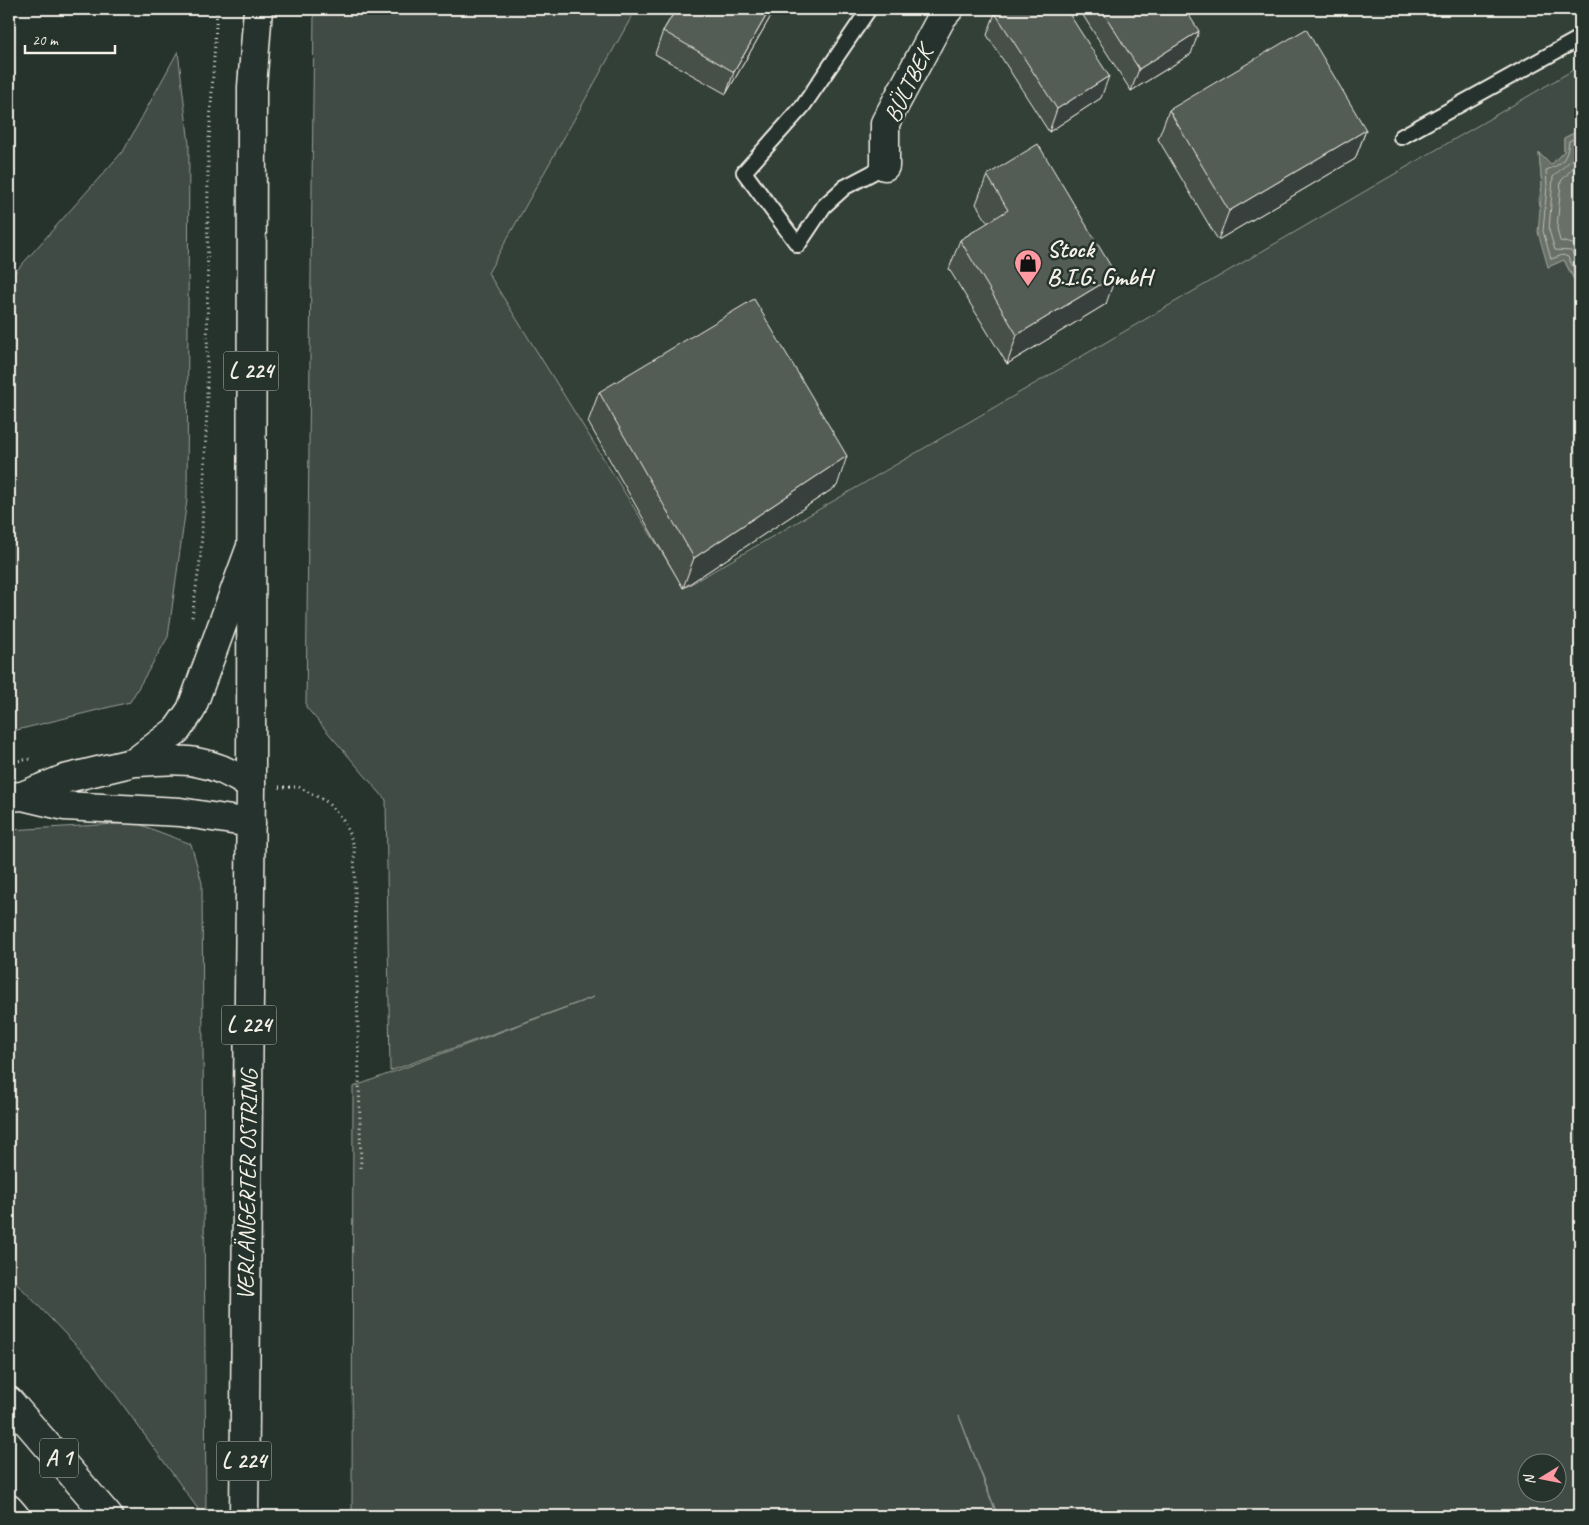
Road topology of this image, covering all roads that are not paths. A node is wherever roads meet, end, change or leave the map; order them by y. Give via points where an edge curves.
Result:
1 (258, 9) edge
2 (869, 9) edge
3 (940, 12) edge
4 (1580, 38) edge
5 (1401, 137) dead end
6 (885, 166) joint
7 (250, 549) junction
8 (135, 762) junction
9 (251, 786) junction
10 (15, 796) edge
11 (250, 823) junction
12 (9, 1401) edge
13 (9, 1509) edge
14 (15, 1516) edge
15 (108, 1516) edge
16 (244, 1516) edge

1 - 7 main road, L 224 via 252,87
2 - 6 lane via 803,106 744,172 798,245 824,206 845,187
3 - 6 main road, BÜLTBEK via 885,123
4 - 5 lane
7 - 8 main road via 191,710 177,730
7 - 9 main road, L 224
8 - 9 main road via 172,760 208,763 232,773
8 - 10 main road via 64,779
9 - 11 main road, L 224
10 - 11 main road via 64,806 180,812
11 - 16 main road, VERLÄNGERTER OSTRING / L 224
12 - 15 main road, A 1
13 - 14 main road

